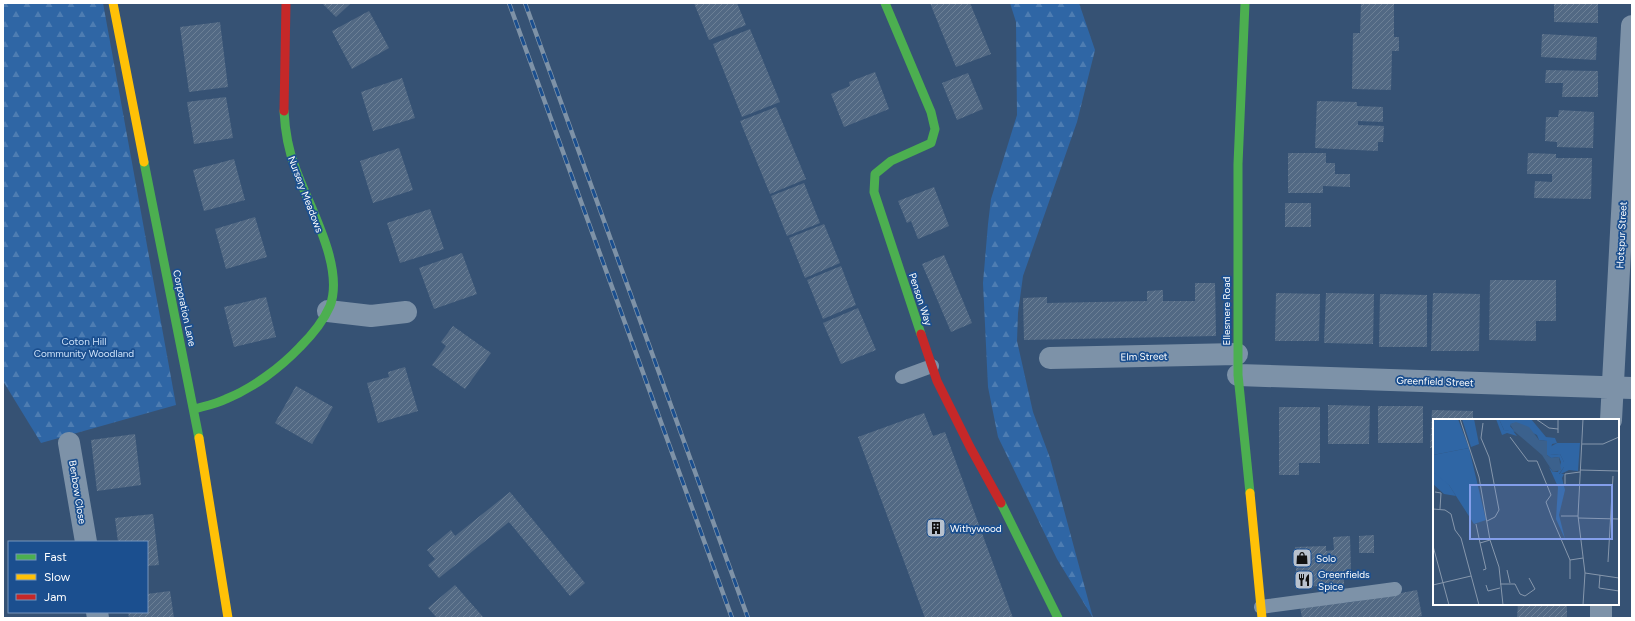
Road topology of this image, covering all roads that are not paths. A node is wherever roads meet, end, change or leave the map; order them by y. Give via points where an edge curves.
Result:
1 (113, 3) edge
2 (286, 3) edge
3 (885, 3) edge
4 (1245, 3) edge
5 (1632, 26) edge
6 (328, 311) junction
7 (406, 312) dead end
8 (1050, 358) dead end
9 (1237, 365) junction
10 (932, 366) junction
11 (902, 377) dead end
12 (1622, 387) edge
13 (194, 409) junction
14 (1611, 419) edge
15 (69, 443) dead end
16 (86, 541) edge
17 (1395, 589) dead end
18 (1602, 605) edge
19 (1262, 613) edge
20 (228, 618) edge
21 (1058, 618) edge
22 (1601, 618) edge

1 - 13 street, Corporation Lane
2 - 6 street, Nursery Meadows via 283,108 287,139 293,163 328,254 333,289
3 - 10 street, Penson Way via 931,112 935,129 930,143 891,161 875,174 874,192
4 - 9 street, Ellesmere Road via 1238,164
5 - 12 street, Hotspur Street
6 - 7 street via 371,316
6 - 13 street, Nursery Meadows via 312,336 260,381 228,399
8 - 9 street, Elm Street
9 - 12 street, Greenfield Street
9 - 19 street, Ellesmere Road
10 - 11 lane
10 - 21 street, Penson Way via 948,405 1012,523
12 - 14 street, Hotspur Street
13 - 20 street, Corporation Lane
15 - 16 street, Benbow Close
17 - 19 lane
18 - 22 street

